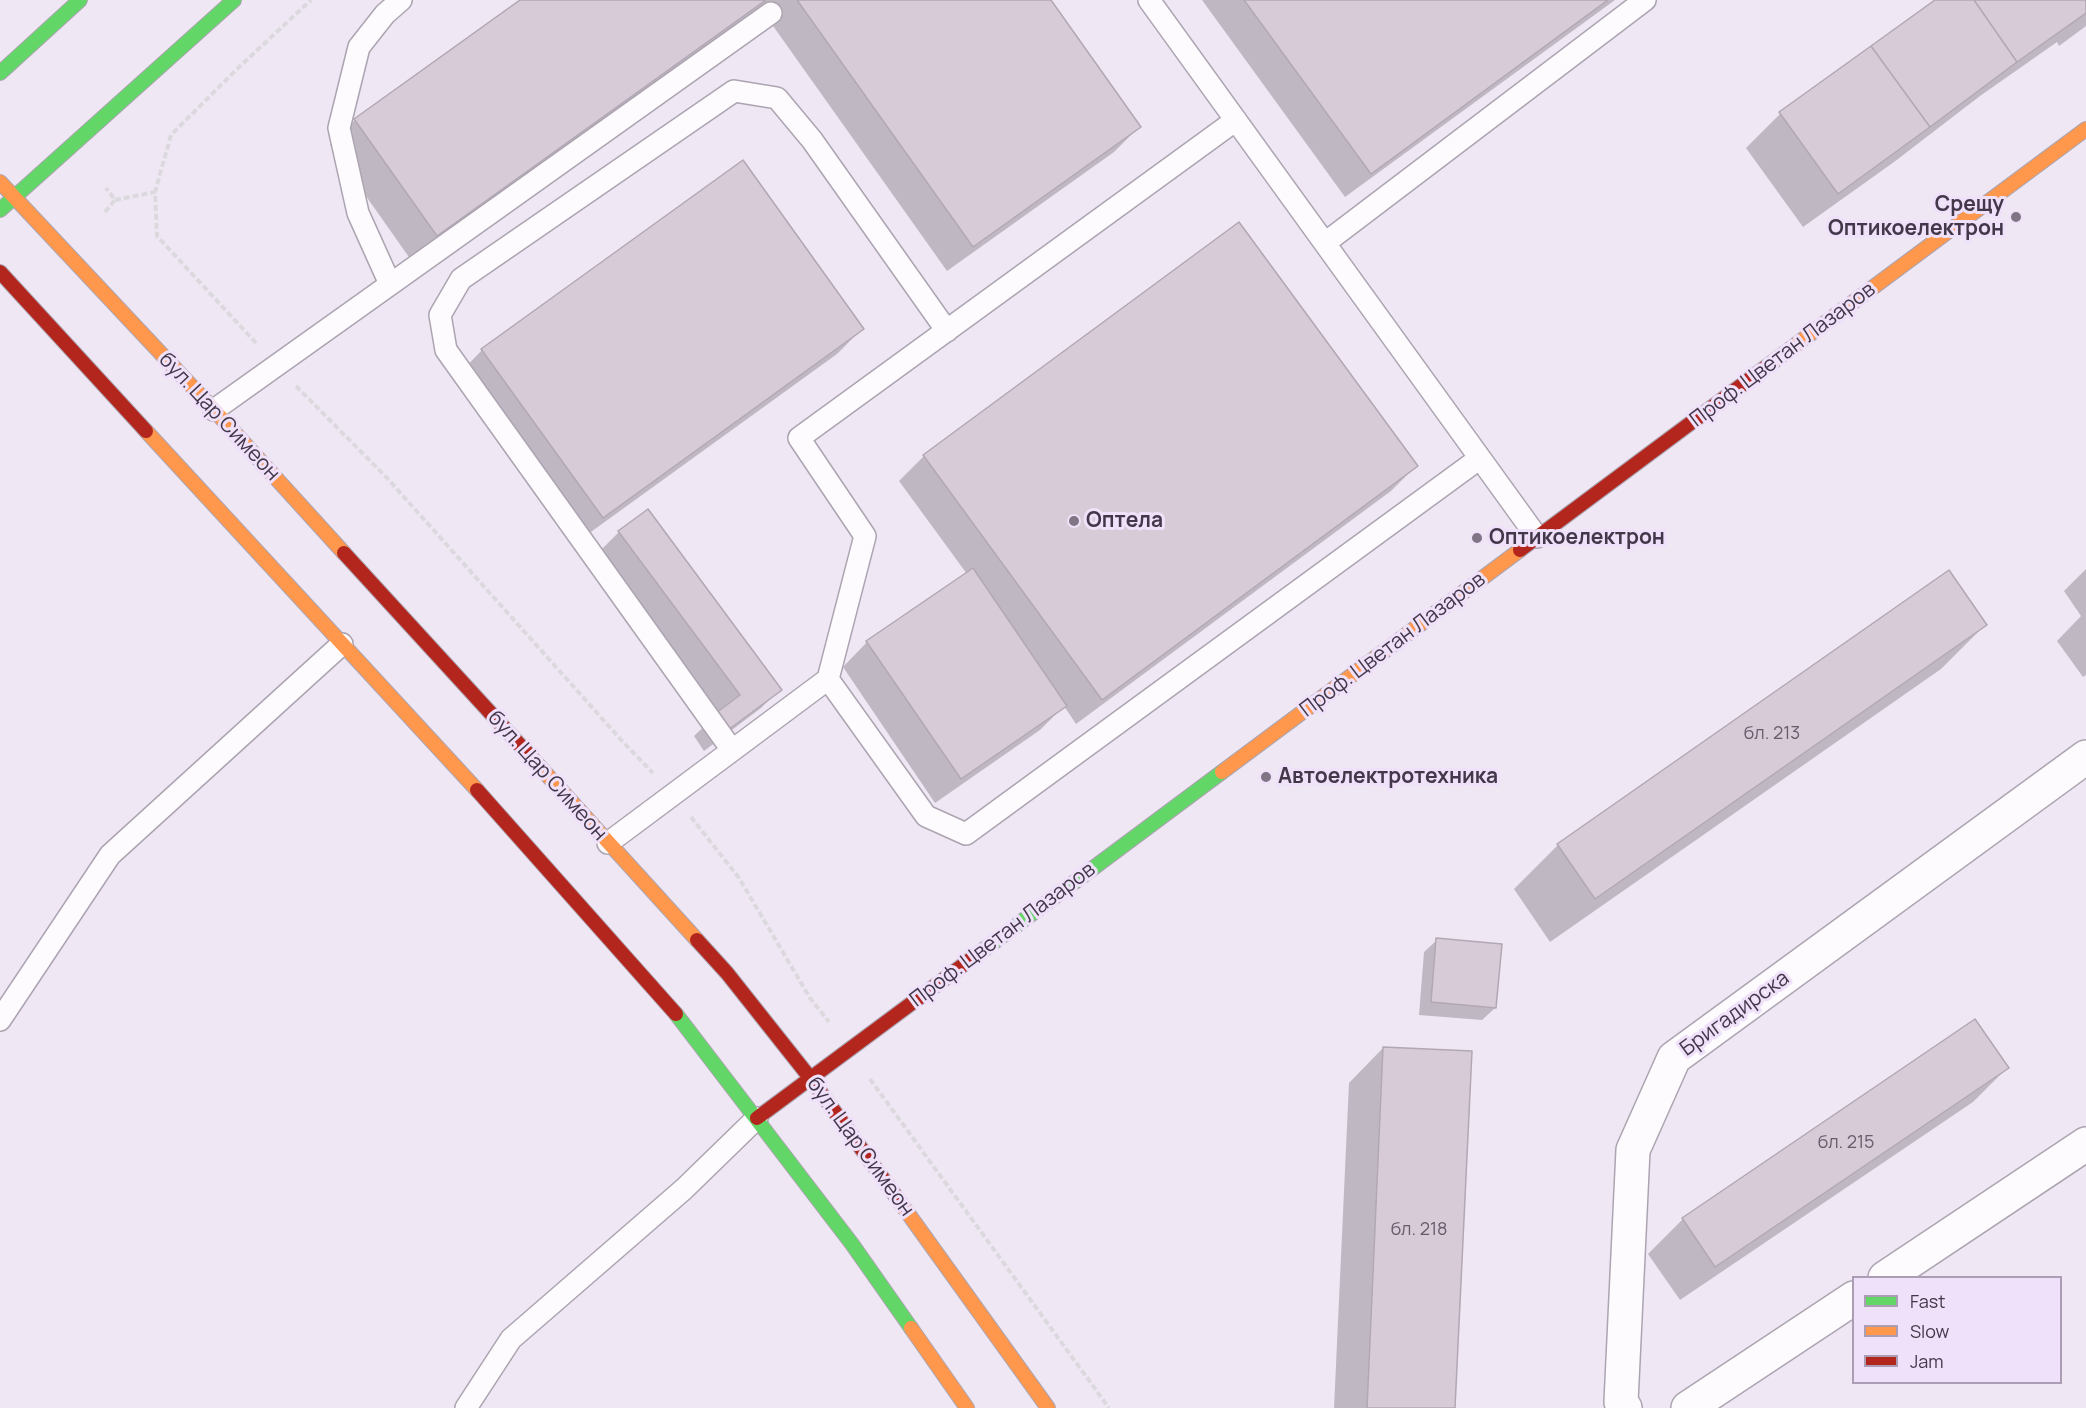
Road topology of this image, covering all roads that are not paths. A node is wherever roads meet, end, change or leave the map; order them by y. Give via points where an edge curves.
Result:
1 (80, 0) edge
2 (234, 0) edge
3 (401, 0) edge
4 (1149, 0) edge
5 (1645, 0) edge
6 (771, 13) dead end
7 (0, 73) edge
8 (1236, 120) junction
9 (2086, 129) edge
10 (0, 182) edge
11 (14, 198) junction
12 (0, 210) edge
13 (1325, 243) junction
14 (0, 272) edge
15 (390, 284) junction
16 (947, 331) junction
17 (213, 410) junction
18 (1480, 458) junction
19 (1538, 537) junction
20 (342, 644) junction
21 (828, 679) junction
22 (732, 750) junction
23 (2086, 757) edge
24 (608, 843) junction
25 (0, 1020) edge
26 (811, 1079) junction
27 (757, 1118) junction
28 (2086, 1144) edge
29 (1888, 1276) edge
30 (1852, 1300) edge
31 (1617, 1406) edge
32 (466, 1408) edge
33 (967, 1408) edge
34 (1048, 1408) edge
35 (1688, 1408) edge

1 - 7 main road
2 - 11 main road
3 - 15 lane via 359,47 339,128 358,213
4 - 8 lane
5 - 13 lane
6 - 15 lane
8 - 13 lane
8 - 16 lane
9 - 19 main road, Проф. Цветан Лазаров
10 - 11 main road, бул. Цар Симеон
11 - 12 main road
11 - 17 main road, бул. Цар Симеон
13 - 18 lane
14 - 20 main road
15 - 17 lane
16 - 21 lane via 799,438 865,536
16 - 22 lane via 812,140 777,98 734,91 461,279 440,315 446,351
17 - 24 main road, бул. Цар Симеон
18 - 19 lane
18 - 21 lane via 966,834 926,816
19 - 26 main road, Проф. Цветан Лазаров
20 - 25 lane via 110,855
20 - 27 main road via 674,1012
21 - 22 lane
22 - 24 lane
23 - 31 street, Бригадирска via 1674,1058 1633,1150
24 - 26 main road, бул. Цар Симеон via 727,972
26 - 27 main road, Проф. Цветан Лазаров
26 - 34 main road, бул. Цар Симеон
27 - 32 lane via 684,1189 511,1339
27 - 33 main road via 852,1244
28 - 29 street
30 - 35 street

